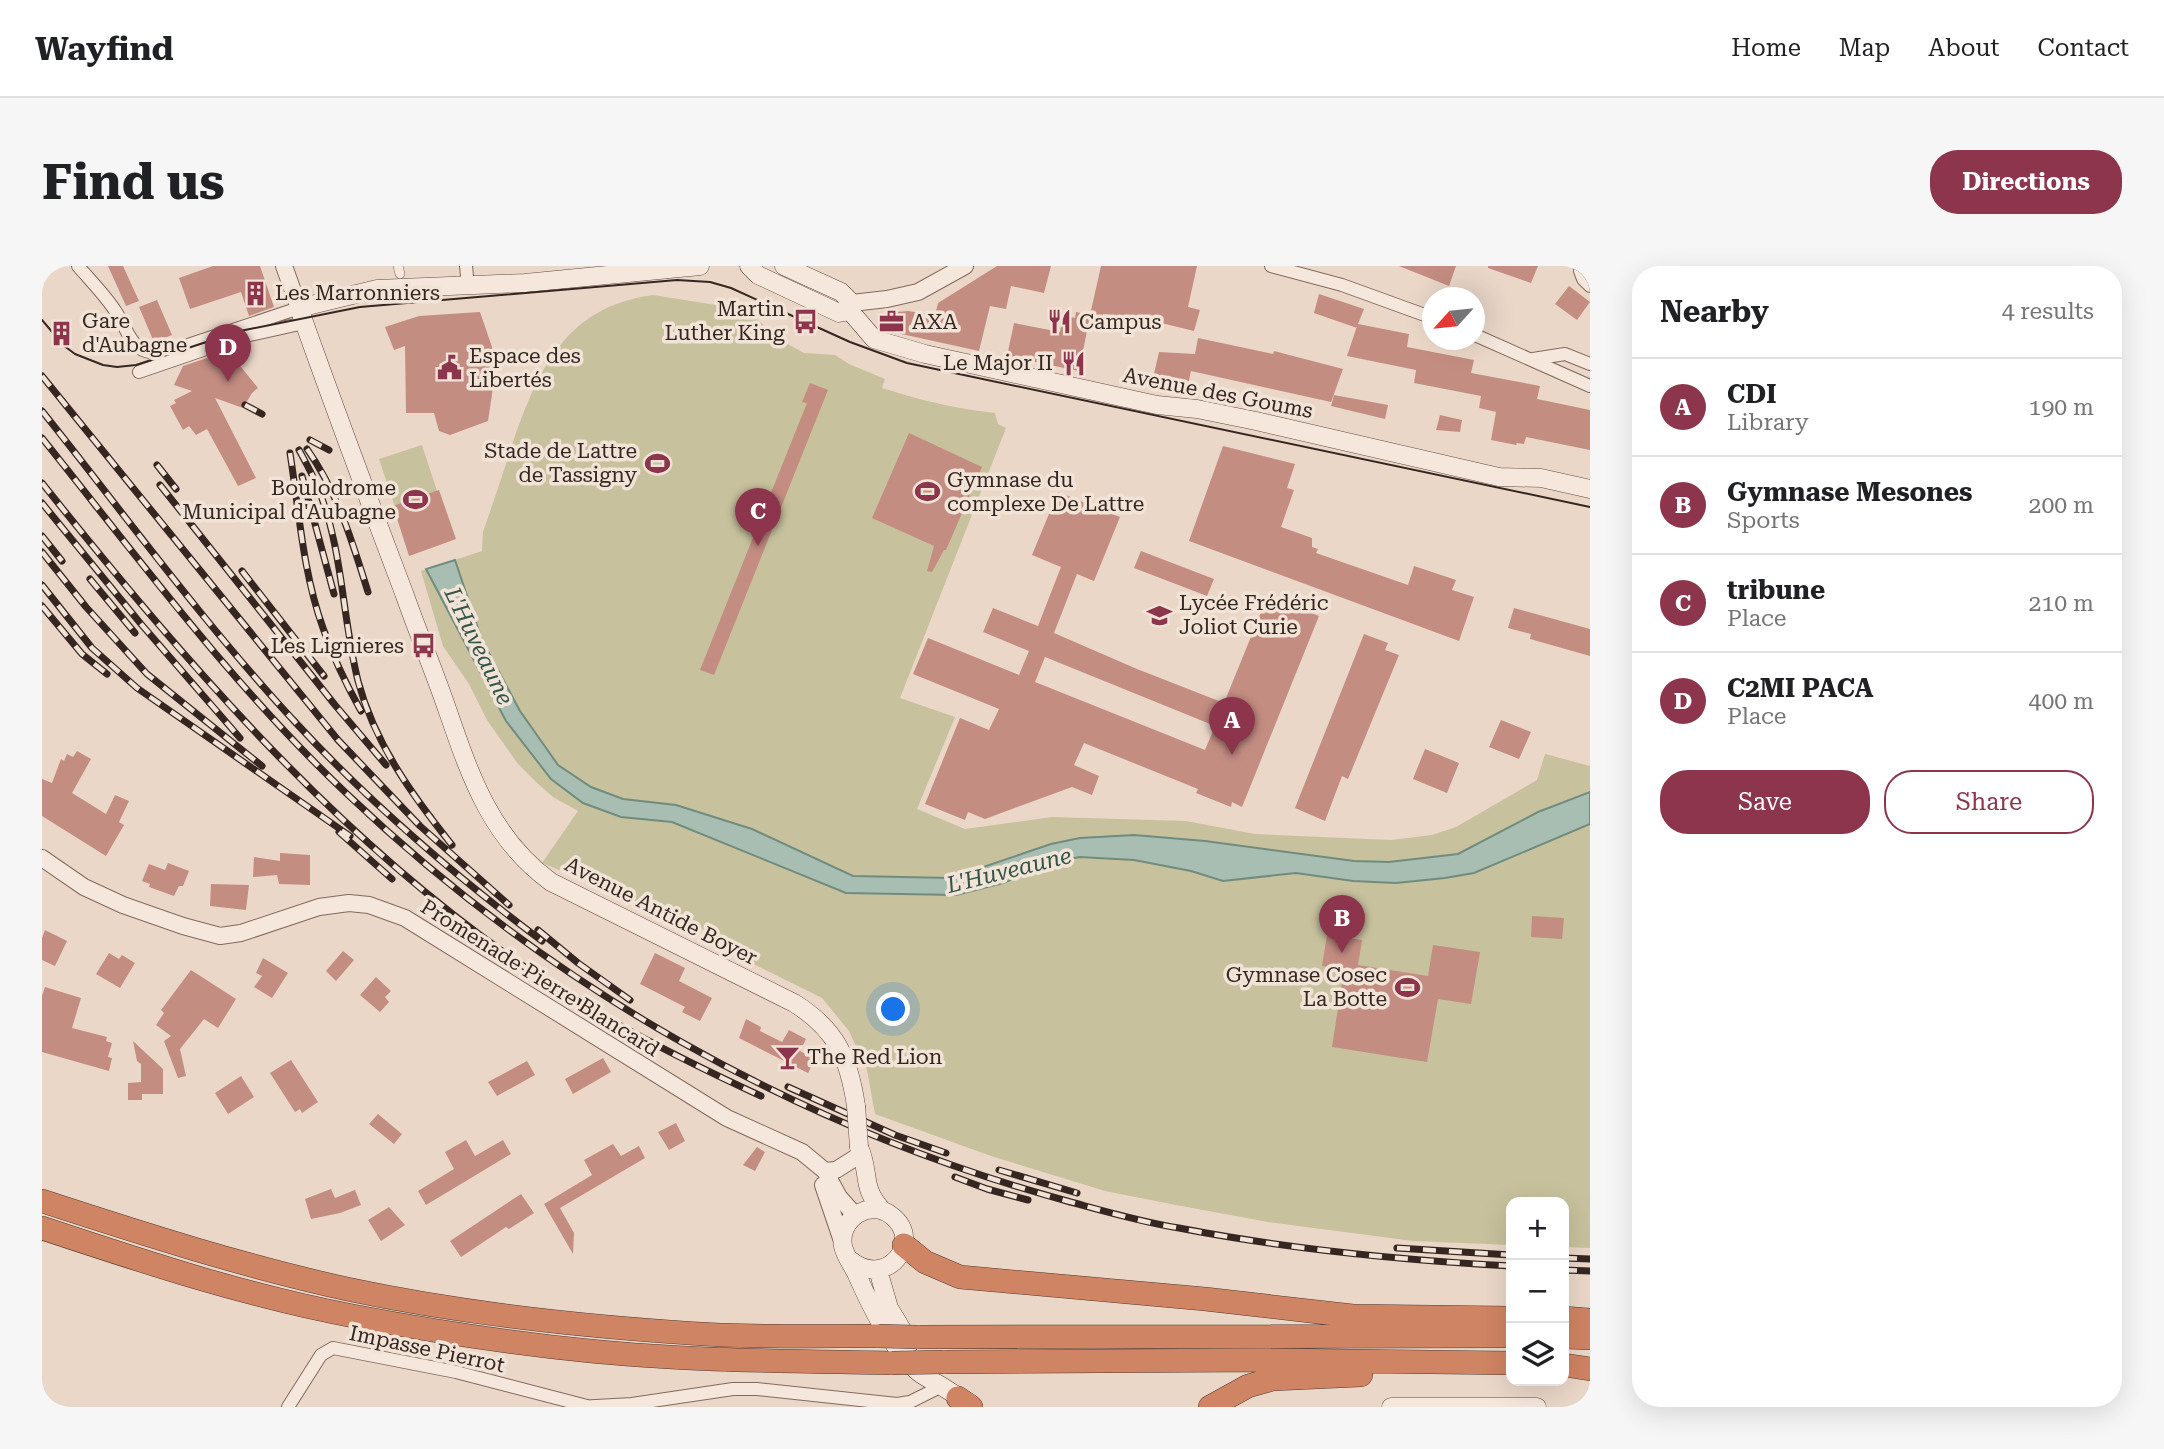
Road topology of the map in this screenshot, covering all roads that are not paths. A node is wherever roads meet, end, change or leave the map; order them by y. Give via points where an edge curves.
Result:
1 (78, 266) edge
2 (284, 266) edge
3 (466, 266) edge
4 (700, 266) edge
5 (749, 266) edge
6 (784, 266) edge
7 (965, 266) edge
8 (1270, 266) edge
9 (1582, 266) edge
10 (468, 286) junction
11 (1590, 286) edge
12 (851, 307) junction
13 (1422, 314) edge
14 (302, 316) junction
15 (1485, 339) edge
16 (1532, 359) junction
17 (1590, 364) edge
18 (138, 372) dead end
19 (1590, 386) edge
20 (1590, 489) edge
21 (42, 858) edge
22 (857, 1152) junction
23 (810, 1157) junction
24 (825, 1171) junction
25 (42, 1201) edge
26 (883, 1211) junction
27 (856, 1214) junction
28 (42, 1228) edge
29 (843, 1244) junction
30 (904, 1245) junction
31 (850, 1260) junction
32 (878, 1270) junction
33 (1506, 1318) edge
34 (1569, 1318) edge
35 (1590, 1320) edge
36 (1506, 1336) edge
37 (1569, 1337) edge
38 (1590, 1338) edge
39 (1506, 1363) edge
40 (1569, 1366) edge
41 (1590, 1369) edge
42 (1506, 1374) edge
43 (1569, 1379) edge
44 (1590, 1381) edge
45 (701, 1393) junction
46 (957, 1397) edge
47 (623, 1405) edge
48 (582, 1406) edge
49 (1495, 1406) edge
50 (288, 1407) edge
51 (702, 1407) edge
52 (981, 1407) edge
53 (1210, 1407) edge
54 (1391, 1407) edge
55 (1532, 1407) edge

1 - 14 street via 115,309 129,337 153,354
2 - 14 street, Avenue Antide Boyer
3 - 10 street
4 - 10 main road
5 - 12 main road via 758,275 839,313
6 - 12 main road, Avenue des Goums via 841,292
7 - 12 street via 918,292
8 - 13 street via 1342,285
9 - 11 street via 1583,279
10 - 14 main road via 377,289
12 - 20 main road, Avenue des Goums via 874,339 925,354 1157,405 1256,421 1499,477 1541,478
14 - 18 street
14 - 22 main road, Avenue Antide Boyer, bridge via 466,767 502,833 522,859 551,882 818,1019 842,1051 852,1081
15 - 16 street
16 - 17 street via 1565,354
16 - 19 street
21 - 23 street, Promenade Pierre Blancard via 83,887 123,905 220,936 318,907 349,903 405,918 727,1118
22 - 24 street via 836,1170
22 - 26 main road, Avenue Antide Boyer via 864,1158 868,1190
22 - 27 main road, Avenue Antide Boyer
23 - 24 street, Promenade Pierre Blancard
23 - 29 street via 830,1199
24 - 27 street, Promenade Pierre Blancard via 839,1197
25 - 36 highway, bridge via 177,1245 349,1289 589,1326 709,1334 917,1337
26 - 27 main road
26 - 30 main road via 900,1224
27 - 29 main road via 845,1228
28 - 39 highway, bridge via 175,1272 351,1315 589,1351 732,1361
29 - 31 main road
30 - 32 main road via 895,1262
30 - 33 highway via 925,1262 960,1277 1353,1315
31 - 32 main road via 858,1267
31 - 46 main road via 874,1313 895,1345 918,1371
32 - 46 main road via 906,1338
34 - 35 highway
37 - 38 highway
40 - 41 highway
42 - 53 highway via 1273,1379 1248,1386
43 - 44 highway
45 - 46 street via 757,1390 897,1404
45 - 47 street
45 - 51 street
46 - 52 main road
47 - 48 street
48 - 50 street, Impasse Pierrot via 456,1371 332,1348 321,1355
49 - 54 main road
49 - 55 main road

